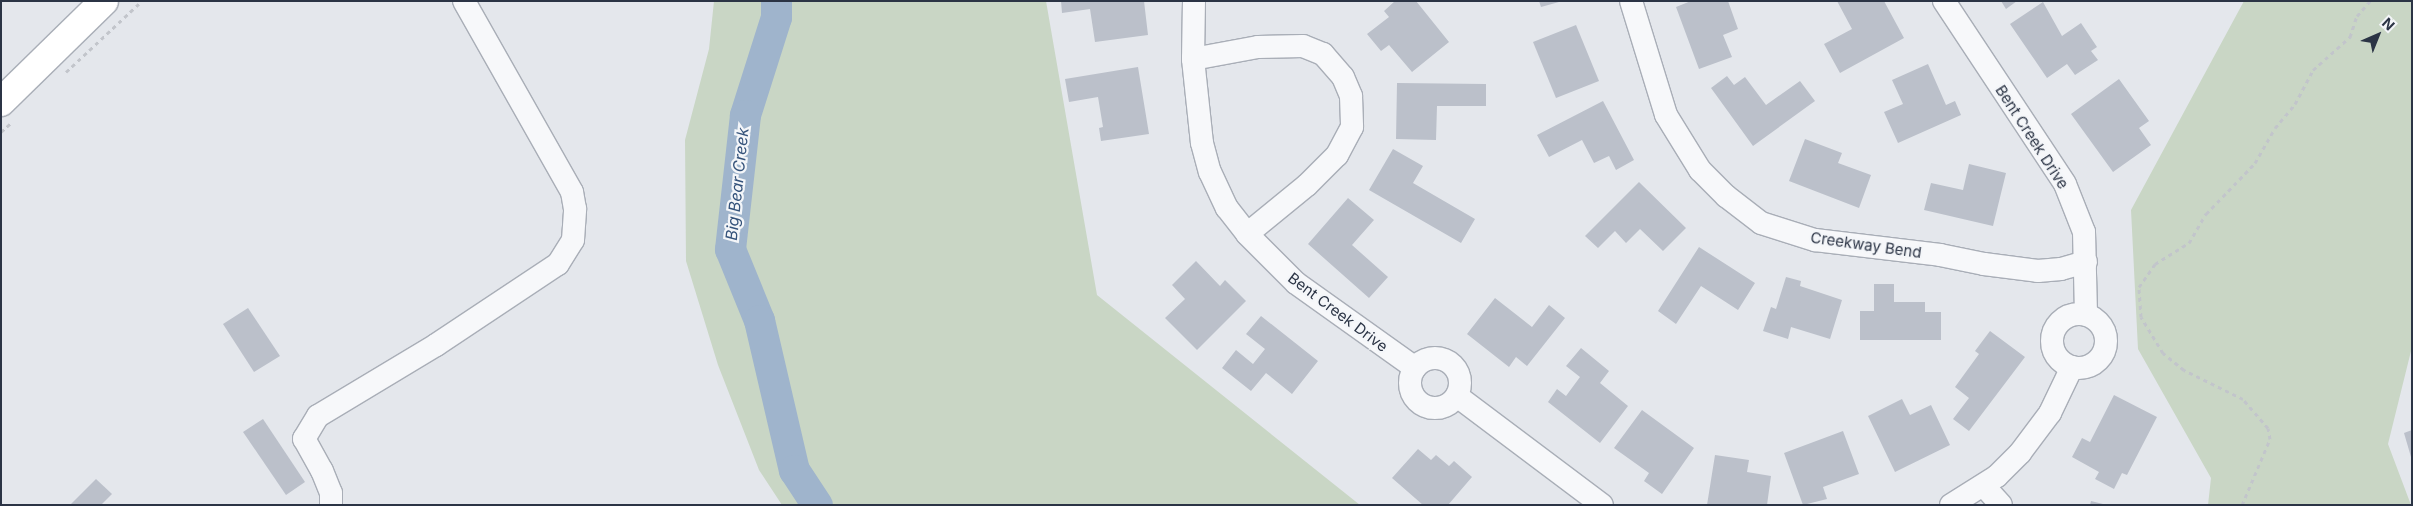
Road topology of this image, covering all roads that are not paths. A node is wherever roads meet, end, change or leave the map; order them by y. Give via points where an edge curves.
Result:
1 (104, 1) edge
2 (464, 1) edge
3 (1194, 1) edge
4 (1631, 1) edge
5 (1944, 1) edge
6 (1193, 60) junction
7 (8, 110) edge
8 (1247, 234) junction
9 (2086, 262) junction
10 (2086, 315) junction
11 (2072, 367) junction
12 (1415, 368) junction
13 (1457, 396) junction
14 (1984, 486) junction
15 (332, 505) edge
16 (1602, 505) edge
17 (1951, 505) edge
18 (2001, 505) edge

1 - 7 main road
2 - 15 street via 572,192 575,209 573,240 558,264 436,345 318,416 304,439 322,471
3 - 6 street, Bent Creek Drive
4 - 9 street, Creekway Bend via 1666,115 1700,170 1726,196 1761,223 1816,240 1940,255 1984,264 2038,270 2061,269
5 - 9 street, Bent Creek Drive via 2065,184 2084,232
6 - 8 street, Bent Creek Drive via 1202,143 1210,172 1227,208
6 - 8 street via 1258,47 1303,46 1323,54 1342,77 1351,96 1352,128 1337,155 1307,185
8 - 12 street, Bent Creek Drive via 1296,284
9 - 10 street, Bent Creek Drive
10 - 11 street via 2068,316 2054,331 2053,349 2058,358
10 - 11 street via 2102,326 2106,344 2098,361 2081,368
11 - 14 street via 2050,413 2020,452
12 - 13 street via 1432,358 1449,362 1461,379
12 - 13 street via 1410,385 1421,404 1438,409
13 - 16 street
14 - 17 street
14 - 18 street

